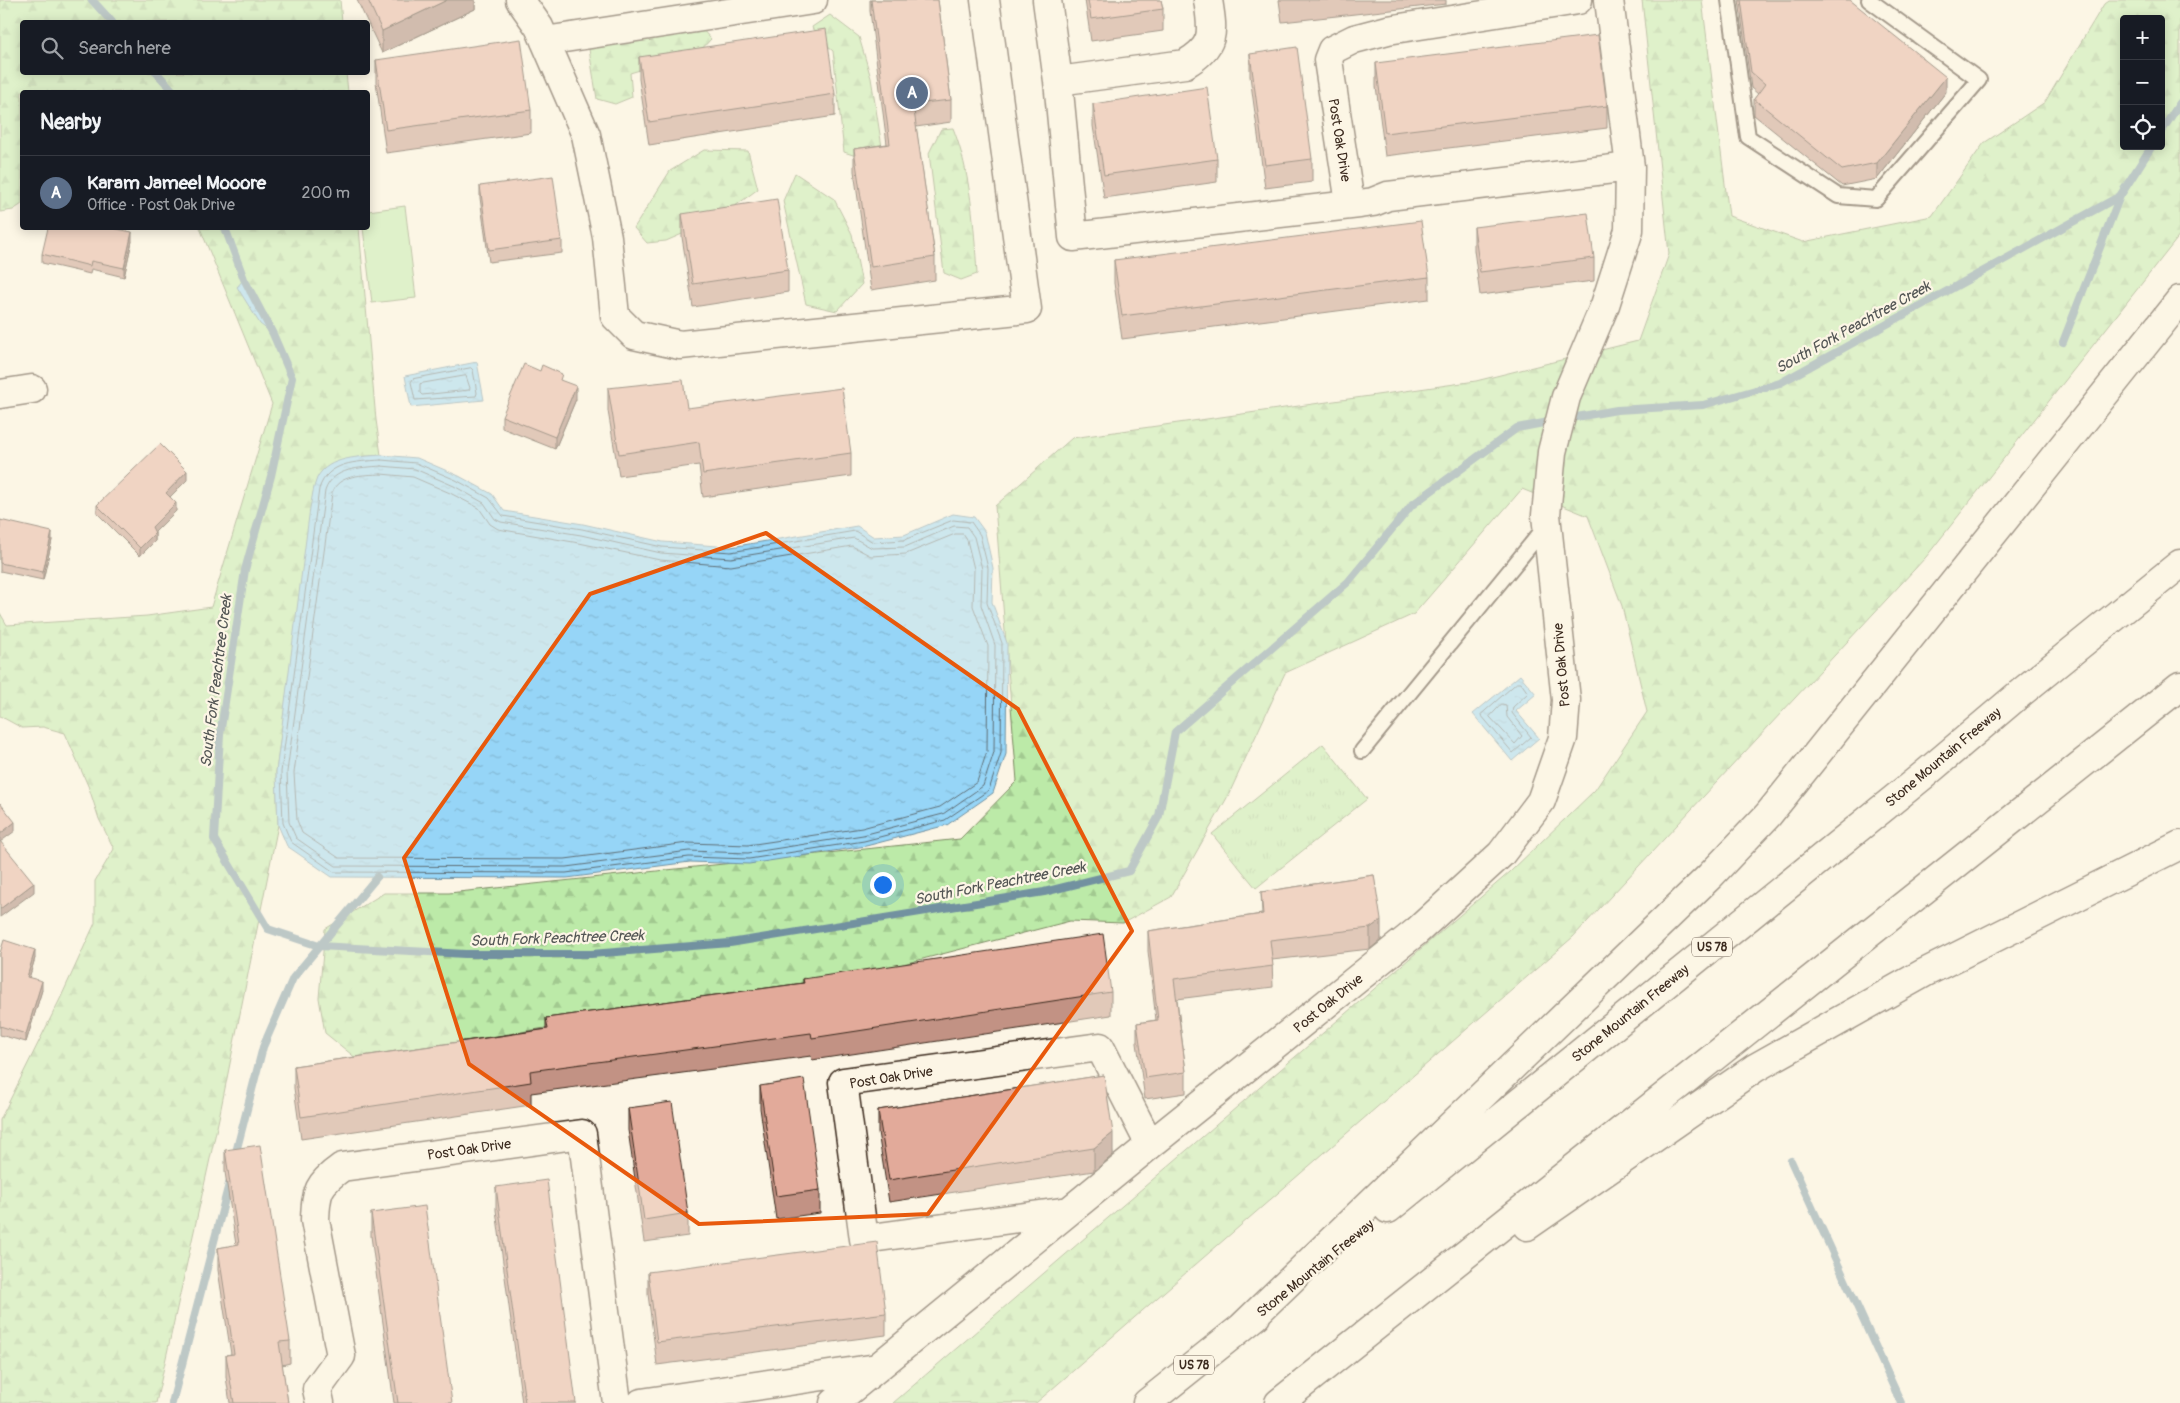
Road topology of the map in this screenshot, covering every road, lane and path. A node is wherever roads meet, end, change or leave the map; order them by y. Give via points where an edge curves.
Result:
1 (520, 0) edge
2 (813, 0) edge
3 (985, 0) edge
4 (1048, 0) edge
5 (1208, 0) edge
6 (1578, 0) edge
7 (1609, 0) edge
8 (1729, 0) edge
9 (1869, 0) edge
10 (545, 41) junction
11 (1058, 81) junction
12 (1630, 167) junction
13 (1359, 204) junction
14 (2180, 300) edge
15 (32, 389) dead end
16 (0, 394) edge
17 (1547, 526) junction
18 (2180, 564) edge
19 (2180, 686) edge
20 (1362, 751) dead end
21 (2180, 845) edge
22 (1150, 1145) junction
23 (1070, 1211) junction
24 (1242, 1327) junction
25 (877, 1368) junction
26 (1302, 1383) junction
27 (320, 1403) edge
28 (617, 1403) edge
29 (641, 1403) edge
30 (834, 1403) edge
31 (1147, 1403) edge
32 (1278, 1403) edge

1 - 10 main road
2 - 10 main road
3 - 10 main road via 1027,309 680,345 634,336 615,316 607,237 586,135
4 - 11 main road
5 - 11 main road via 1212,28 1210,42 1199,56 1185,64
6 - 13 main road, Post Oak Drive via 1388,30 1354,39 1332,50 1328,60 1349,196
7 - 12 main road, Post Oak Drive
8 - 9 lane via 1748,137 1838,196 1876,199 1979,80
11 - 13 main road via 1073,237
12 - 13 main road via 1388,196
12 - 17 main road, Post Oak Drive via 1629,230 1605,306 1566,397 1552,452
14 - 24 main road via 1768,815 1710,876
15 - 16 main road
17 - 20 lane
17 - 22 main road, Post Oak Drive via 1566,700 1563,738 1542,801 1501,854 1417,932
18 - 24 main road, Stone Mountain Freeway / US 78
19 - 26 main road
21 - 26 main road via 1924,973 1755,1068
22 - 23 main road, Post Oak Drive
22 - 23 main road, Post Oak Drive via 1100,1047 844,1082 864,1239
23 - 25 main road, Post Oak Drive
24 - 31 main road, Stone Mountain Freeway / US 78
25 - 29 main road
25 - 30 main road, Post Oak Drive
26 - 32 main road
27 - 28 main road, Post Oak Drive via 317,1389 341,1356 315,1220 316,1199 325,1179 342,1167 582,1134

